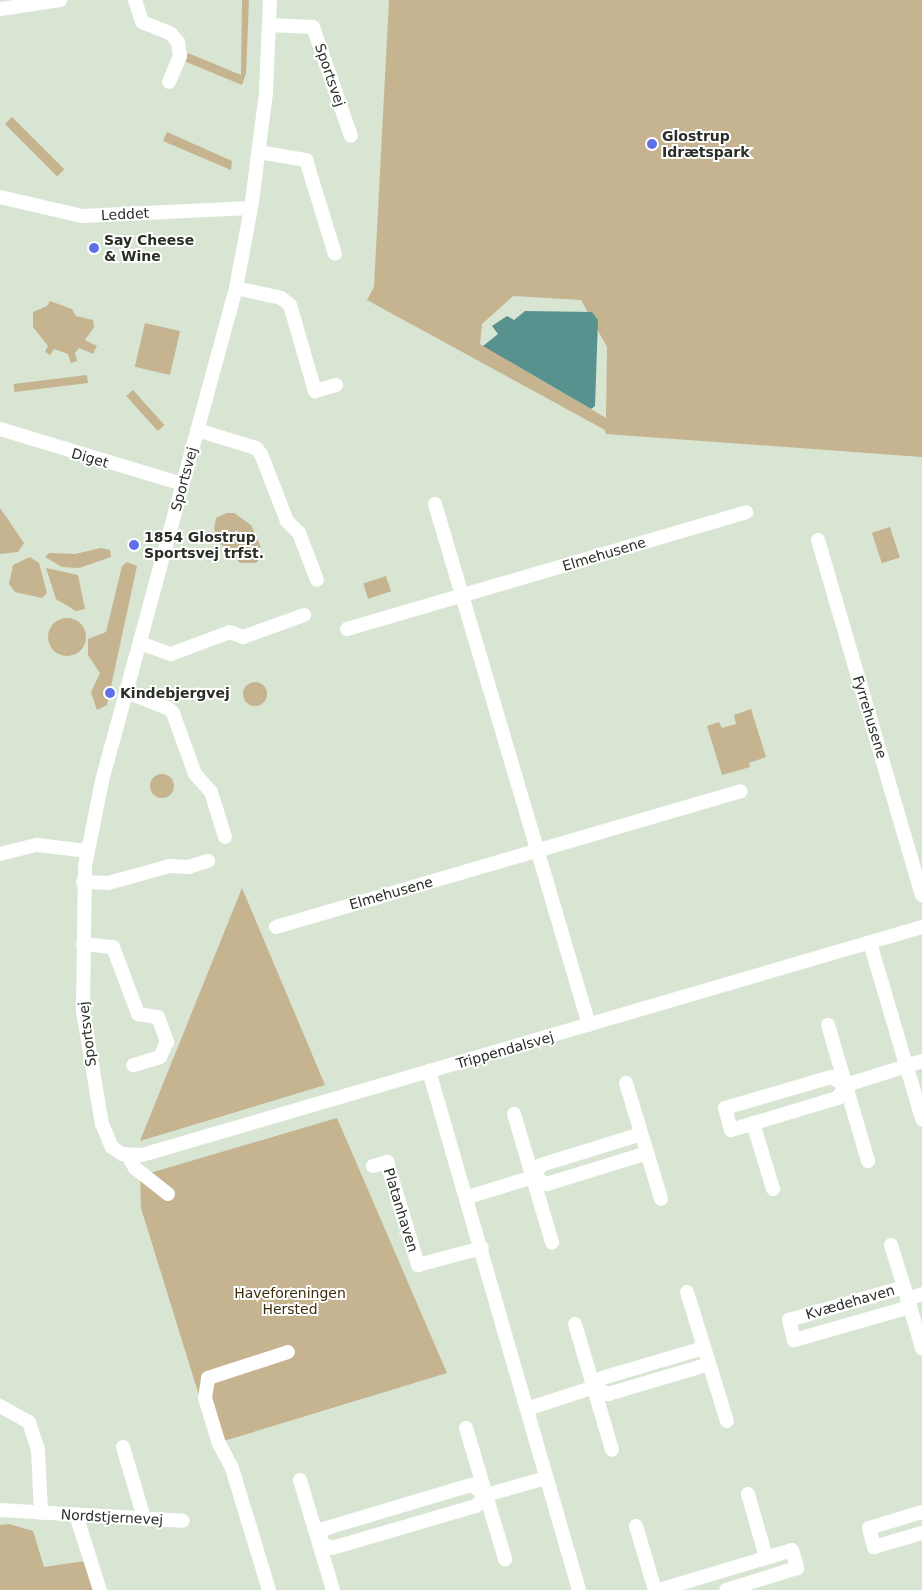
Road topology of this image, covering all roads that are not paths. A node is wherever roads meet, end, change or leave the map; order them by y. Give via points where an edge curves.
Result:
1 (60, 0) edge
2 (135, 0) edge
3 (270, 0) edge
4 (0, 9) edge
5 (269, 25) junction
6 (169, 82) dead end
7 (351, 136) dead end
8 (259, 152) junction
9 (0, 197) edge
10 (251, 208) junction
11 (335, 254) dead end
12 (236, 288) junction
13 (336, 385) dead end
14 (0, 429) edge
15 (197, 430) junction
16 (182, 484) junction
17 (435, 504) dead end
18 (746, 512) dead end
19 (818, 540) dead end
20 (317, 580) dead end
21 (462, 597) junction
22 (304, 615) dead end
23 (347, 628) dead end
24 (140, 643) junction
25 (127, 692) junction
26 (740, 791) dead end
27 (225, 837) dead end
28 (87, 851) junction
29 (535, 851) junction
30 (0, 854) edge
31 (208, 861) dead end
32 (83, 882) junction
33 (922, 895) edge
34 (276, 927) dead end
35 (922, 927) edge
36 (870, 943) junction
37 (83, 944) junction
38 (589, 1025) junction
39 (828, 1025) dead end
40 (922, 1062) edge
41 (133, 1065) dead end
42 (906, 1066) junction
43 (429, 1071) junction
44 (626, 1082) dead end
45 (846, 1085) junction
46 (514, 1114) dead end
47 (922, 1119) edge
48 (753, 1123) junction
49 (642, 1134) junction
50 (647, 1152) junction
51 (128, 1156) junction
52 (868, 1161) dead end
53 (373, 1166) dead end
54 (533, 1177) junction
55 (773, 1189) dead end
56 (168, 1194) dead end
57 (468, 1197) junction
58 (660, 1199) dead end
59 (552, 1242) dead end
60 (891, 1245) dead end
61 (482, 1248) junction
62 (687, 1292) dead end
63 (922, 1294) edge
64 (907, 1297) junction
65 (576, 1324) dead end
66 (704, 1348) junction
67 (922, 1348) edge
68 (288, 1352) dead end
69 (709, 1364) junction
70 (594, 1387) junction
71 (0, 1406) edge
72 (527, 1408) junction
73 (726, 1421) dead end
74 (466, 1428) dead end
75 (123, 1447) dead end
76 (612, 1450) dead end
77 (546, 1478) junction
78 (300, 1480) dead end
79 (748, 1494) dead end
80 (486, 1495) junction
81 (0, 1510) edge
82 (922, 1512) edge
83 (41, 1513) junction
84 (76, 1514) junction
85 (144, 1518) junction
86 (183, 1520) dead end
87 (636, 1526) dead end
88 (922, 1534) edge
89 (319, 1542) junction
90 (766, 1557) junction
91 (505, 1559) dead end
92 (100, 1590) edge
93 (270, 1590) edge
94 (333, 1590) edge
95 (579, 1590) edge
96 (655, 1590) edge
97 (659, 1590) edge
98 (726, 1590) edge

1 - 4 street
2 - 6 street via 142,22 172,34 178,42 180,56
3 - 5 street, Sportsvej
5 - 7 street, Sportsvej via 313,27
5 - 8 street, Sportsvej
8 - 10 street, Sportsvej
8 - 11 street via 306,160
9 - 10 street, Leddet via 82,216
10 - 12 street, Sportsvej
12 - 13 street via 281,298 290,305 315,391
12 - 15 street, Sportsvej
14 - 16 street, Diget
15 - 16 street, Sportsvej
15 - 20 street, Sportsvej via 256,448 261,454 287,521 299,533
16 - 24 street, Sportsvej
17 - 21 street
18 - 21 street, Elmehusene
19 - 33 street, Fyrrehusene
21 - 23 street, Elmehusene
21 - 29 street
22 - 24 street via 242,637 230,632 171,654
24 - 25 street, Sportsvej
25 - 27 street via 169,708 194,774 211,792
25 - 28 street, Sportsvej via 100,786
26 - 29 street, Elmehusene
28 - 30 street via 38,845
28 - 32 street, Sportsvej
29 - 34 street, Elmehusene
29 - 38 street
31 - 32 street via 188,867 170,866 108,883
32 - 37 street, Sportsvej
35 - 36 street, Trippendalsvej
36 - 38 street, Trippendalsvej
36 - 42 street
37 - 41 street via 113,947 138,1014 158,1017 167,1042 160,1057
37 - 51 street, Sportsvej via 83,1011 102,1124 112,1146
38 - 43 street, Trippendalsvej
39 - 45 street
40 - 42 street
42 - 45 street
42 - 47 street
43 - 51 street, Trippendalsvej via 142,1155
43 - 57 street
44 - 49 street
45 - 48 street via 838,1098
45 - 48 street via 831,1077 725,1108 731,1130
45 - 52 street
46 - 54 street
48 - 55 street
49 - 50 street
49 - 54 street via 541,1165
50 - 54 street via 547,1184
50 - 58 street
51 - 56 street via 135,1168
53 - 61 street, Platanhaven via 387,1162 418,1266
54 - 57 street
54 - 59 street
57 - 61 street
60 - 64 street, Kvædehaven
61 - 72 street
62 - 66 street
63 - 64 street, Kvædehaven
64 - 64 street, Kvædehaven via 794,1340 788,1320
64 - 67 street, Kvædehaven
65 - 70 street
66 - 69 street
66 - 70 street via 602,1378
68 - 93 street via 208,1378 205,1398 219,1444 232,1468
69 - 70 street via 608,1394
69 - 73 street
70 - 72 street
70 - 76 street
71 - 83 street, Nordstjernevej via 29,1422 38,1449
72 - 77 street
74 - 80 street
75 - 85 street
77 - 80 street
77 - 95 street
78 - 89 street
79 - 90 street
80 - 89 street via 476,1506 332,1548
80 - 89 street via 471,1485 323,1529
80 - 91 street
81 - 83 street, Nordstjernevej
82 - 88 street via 868,1528 874,1548
83 - 84 street, Nordstjernevej
84 - 85 street, Nordstjernevej
84 - 92 street
85 - 86 street, Nordstjernevej
87 - 96 street
89 - 94 street
90 - 97 street
90 - 98 street via 792,1550 797,1568

